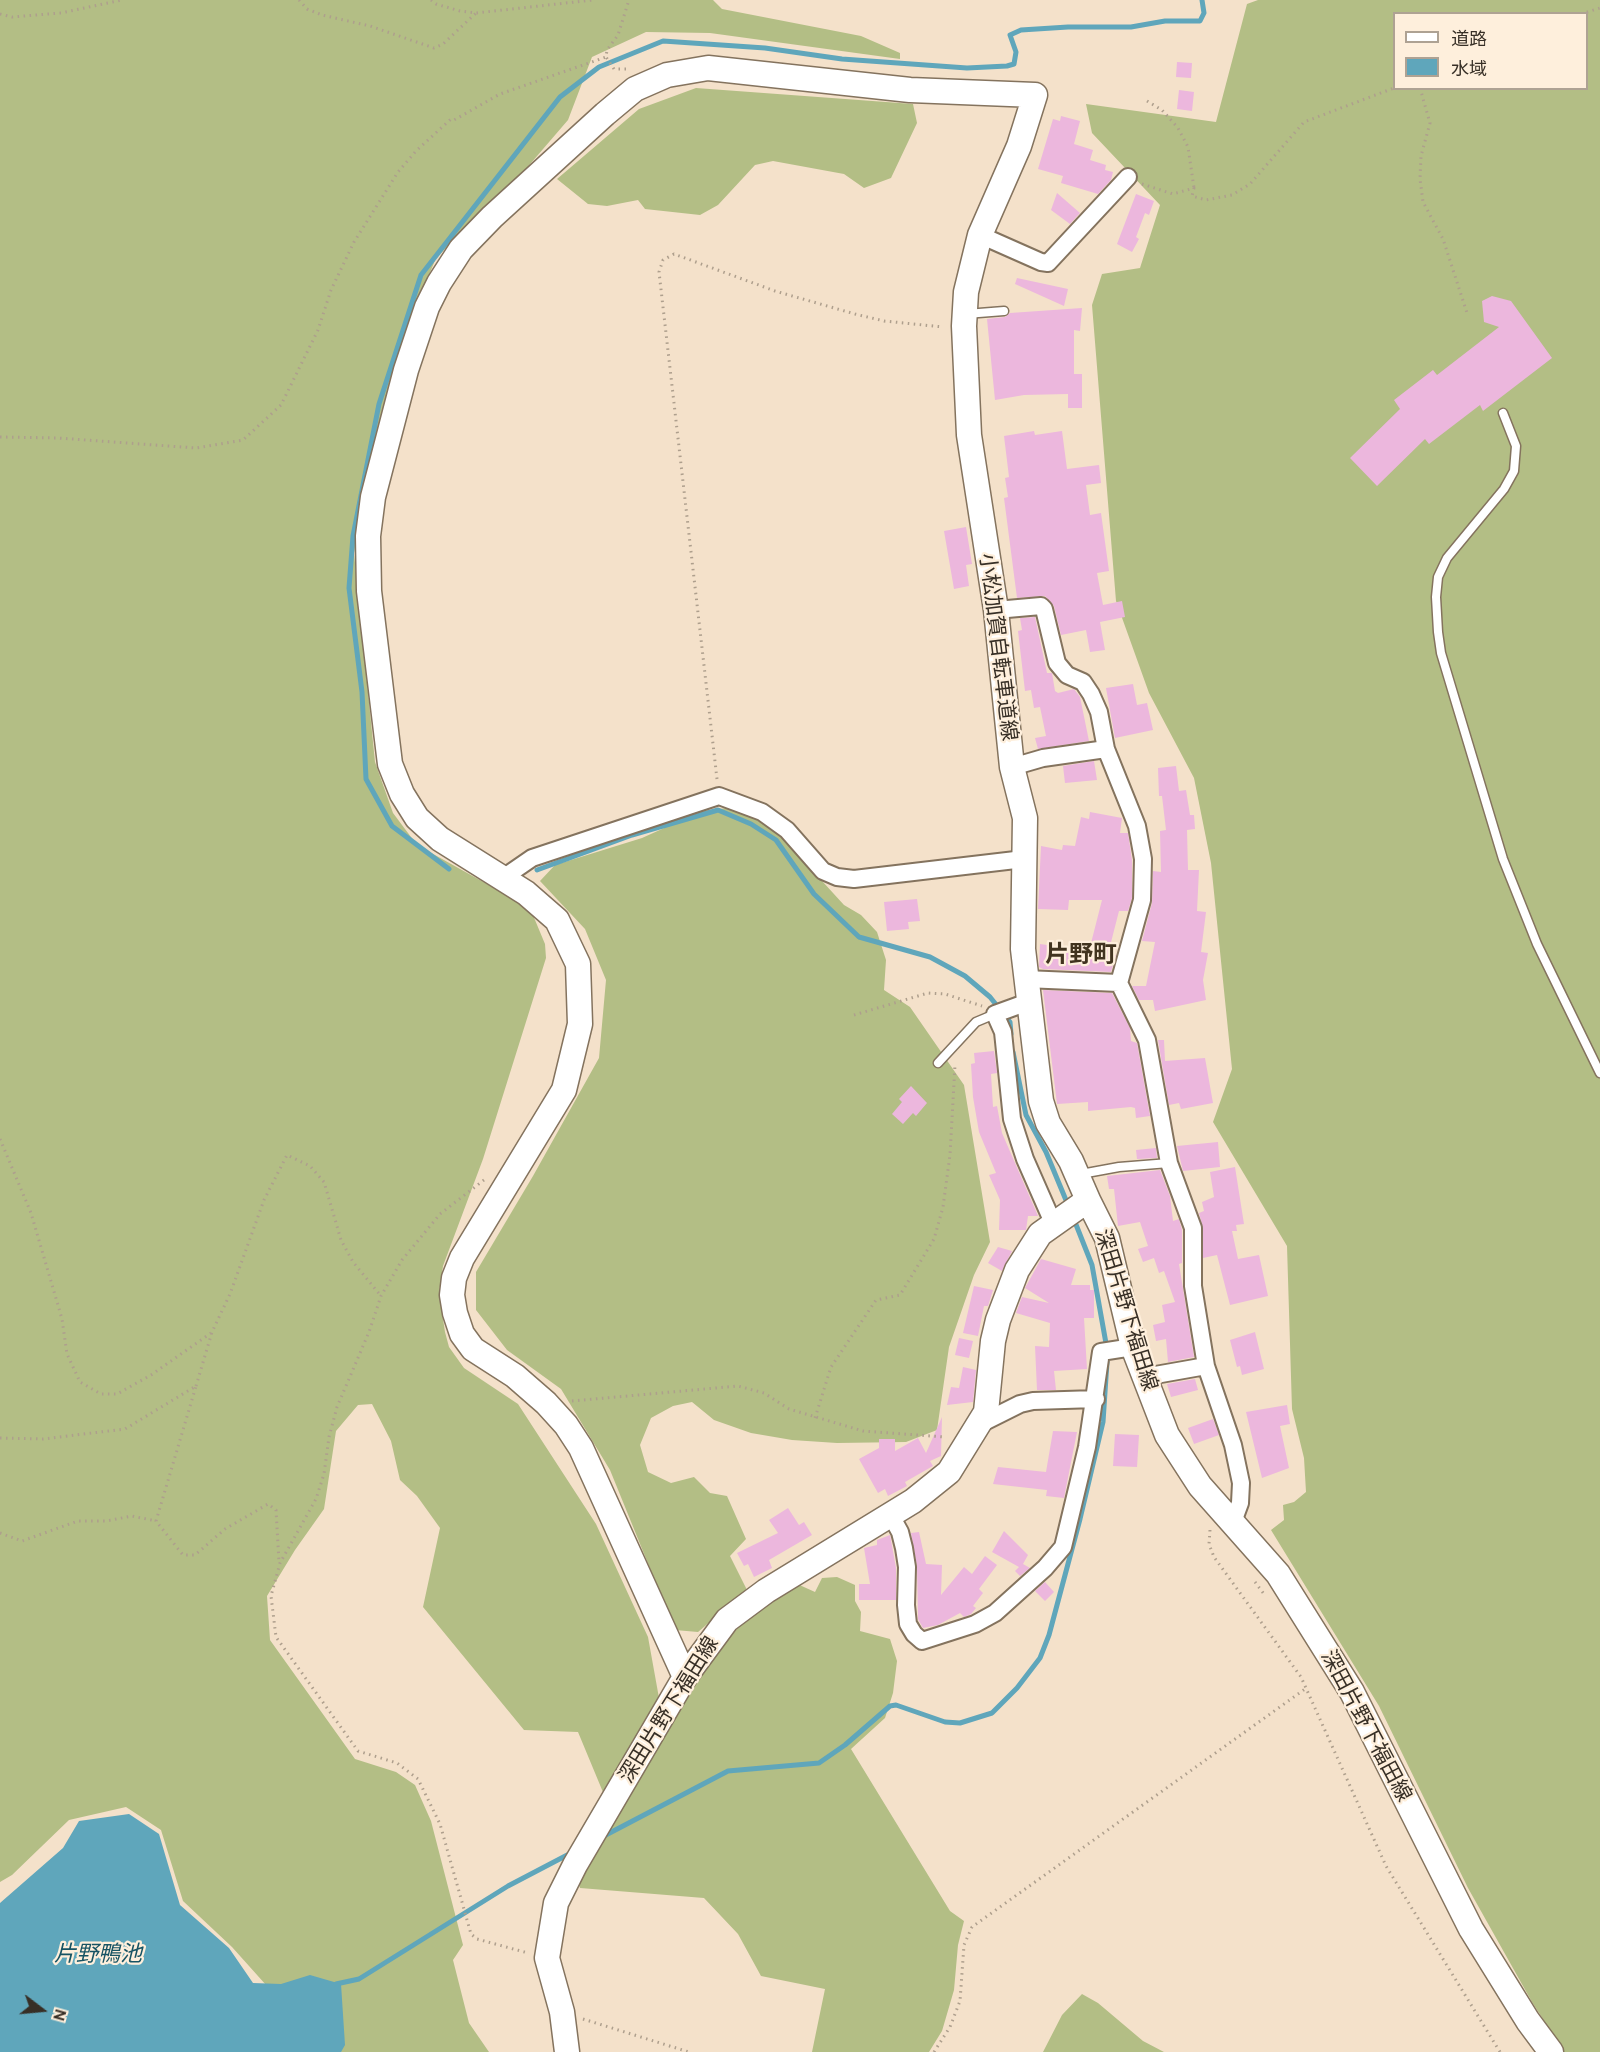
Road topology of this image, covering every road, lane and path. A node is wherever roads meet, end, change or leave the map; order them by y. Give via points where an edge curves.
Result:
1 (122, 0) edge
2 (299, 0) edge
3 (431, 0) edge
4 (593, 0) edge
5 (626, 0) edge
6 (476, 13) junction
7 (0, 14) edge
8 (606, 59) junction
9 (612, 68) dead end
10 (1393, 89) edge
11 (1421, 90) edge
12 (1147, 101) dead end
13 (1128, 177) joint
14 (1194, 188) junction
15 (980, 235) junction
16 (1004, 310) dead end
17 (1468, 316) dead end
18 (964, 320) junction
19 (1503, 413) dead end
20 (0, 437) edge
21 (996, 610) junction
22 (1106, 749) junction
23 (1012, 766) junction
24 (719, 796) junction
25 (1024, 860) junction
26 (503, 878) junction
27 (1119, 983) junction
28 (1027, 990) junction
29 (995, 1014) junction
30 (854, 1015) dead end
31 (965, 1033) junction
32 (938, 1063) dead end
33 (1600, 1073) edge
34 (0, 1139) edge
35 (1169, 1163) junction
36 (1077, 1175) junction
37 (485, 1179) dead end
38 (1088, 1200) junction
39 (1054, 1225) junction
40 (381, 1296) junction
41 (212, 1332) junction
42 (1133, 1347) junction
43 (1206, 1366) junction
44 (1144, 1377) junction
45 (196, 1386) junction
46 (1096, 1399) junction
47 (546, 1403) junction
48 (815, 1418) junction
49 (977, 1430) junction
50 (0, 1438) edge
51 (890, 1515) junction
52 (1227, 1516) junction
53 (156, 1521) junction
54 (0, 1533) edge
55 (279, 1563) junction
56 (685, 1677) junction
57 (1305, 1689) junction
58 (547, 1958) junction
59 (562, 2012) junction
60 (567, 2052) edge
61 (689, 2052) edge
62 (934, 2052) edge
63 (1500, 2052) edge
64 (1551, 2052) edge

1 - 7 path via 53,14
2 - 6 path via 307,9 322,15 370,26 434,48
3 - 6 path
4 - 6 path
5 - 8 path via 618,35 607,50
8 - 9 path
8 - 20 path via 500,94 451,119 416,151 398,172 354,242 331,290 318,330 281,405 243,440 196,448
10 - 14 path via 1304,122 1250,184 1232,195 1206,200 1192,196
11 - 17 path via 1430,123 1421,156 1424,202 1443,239
12 - 14 path via 1162,110 1178,128 1188,147
13 - 14 path via 1173,194
13 - 15 street via 1048,262
15 - 18 main road, 小松加賀自転車道線 via 966,292
15 - 26 main road, 小松加賀自転車道線 via 1019,146 1035,95 910,90 708,68 676,72 635,89 461,249 427,307 384,450 368,536 369,591 390,764 402,794 417,818 440,839
16 - 18 lane
18 - 21 main road, 小松加賀自転車道線 via 969,435
18 - 24 path via 931,327 884,321 775,291 674,254 663,260 660,284
19 - 33 lane via 1516,446 1514,471 1504,489 1447,558 1438,577 1441,653 1503,859 1537,944
21 - 22 street via 1041,606 1044,609 1057,663 1067,675 1083,682 1091,694
21 - 23 main road, 小松加賀自転車道線
22 - 23 street
22 - 27 street via 1137,826 1143,859 1142,900
23 - 25 main road, 小松加賀自転車道線 via 1024,818
24 - 25 street via 770,818 787,830 823,871 837,877 854,879
24 - 26 street via 532,858
25 - 28 main road, 小松加賀自転車道線
26 - 47 main road via 557,920 569,942 578,964 578,1033 564,1090 462,1258 452,1295 462,1334 473,1349 515,1376
27 - 28 street
27 - 35 street via 1147,1040
28 - 29 street
28 - 36 main road, 小松加賀自転車道線 via 1041,1101 1048,1123
29 - 30 path via 956,997 928,993
29 - 31 lane via 976,1022
29 - 39 street via 1002,1032 1012,1119
31 - 32 lane
31 - 48 path via 953,1073 951,1147 944,1207 934,1239 900,1294 876,1300 831,1367
34 - 41 path via 31,1213 62,1319 68,1354 81,1382 101,1394 117,1394
35 - 36 lane
35 - 43 street via 1193,1228 1193,1286
36 - 38 main road, 小松加賀自転車道線
37 - 40 path via 440,1214 402,1260
38 - 39 main road, 深田片野下福田線
38 - 42 main road, 深田片野下福田線 via 1107,1238
39 - 49 main road, 深田片野下福田線 via 1040,1234 1026,1252 1007,1293 993,1341 986,1412
40 - 41 path via 353,1262 341,1240 324,1182 310,1166 286,1155
40 - 55 path via 337,1407 316,1499
41 - 45 path
42 - 44 main road, 深田片野下福田線
42 - 46 street via 1101,1352
43 - 44 street
43 - 52 street via 1233,1445 1241,1483 1240,1503
44 - 52 main road, 深田片野下福田線 via 1167,1435 1200,1486
45 - 50 path via 125,1429 43,1439
45 - 53 path
46 - 49 street via 1020,1404
46 - 51 street via 1063,1547 995,1613 975,1624 922,1641 914,1634 908,1624 904,1548
47 - 48 path via 738,1386 764,1393 789,1409
47 - 56 main road via 567,1425 581,1448
48 - 49 path via 863,1431 906,1432 936,1438
49 - 51 main road, 深田片野下福田線 via 949,1472
51 - 56 main road, 深田片野下福田線 via 766,1591 727,1620
52 - 57 path via 1210,1529 1209,1544 1214,1557 1278,1644
52 - 64 main road, 深田片野下福田線 via 1278,1574 1352,1692 1470,1929
53 - 54 path via 132,1516 78,1521 22,1541
53 - 55 path via 183,1554 195,1555 225,1529 268,1504 276,1510
55 - 58 path via 271,1596 276,1637 358,1751 397,1763 418,1779 440,1824 471,1934
56 - 58 main road, 深田片野下福田線 via 575,1864 556,1904
57 - 62 path via 972,1927 964,1945 960,2001
57 - 63 path via 1386,1866
58 - 59 main road, 深田片野下福田線
59 - 60 main road, 深田片野下福田線
59 - 61 path

